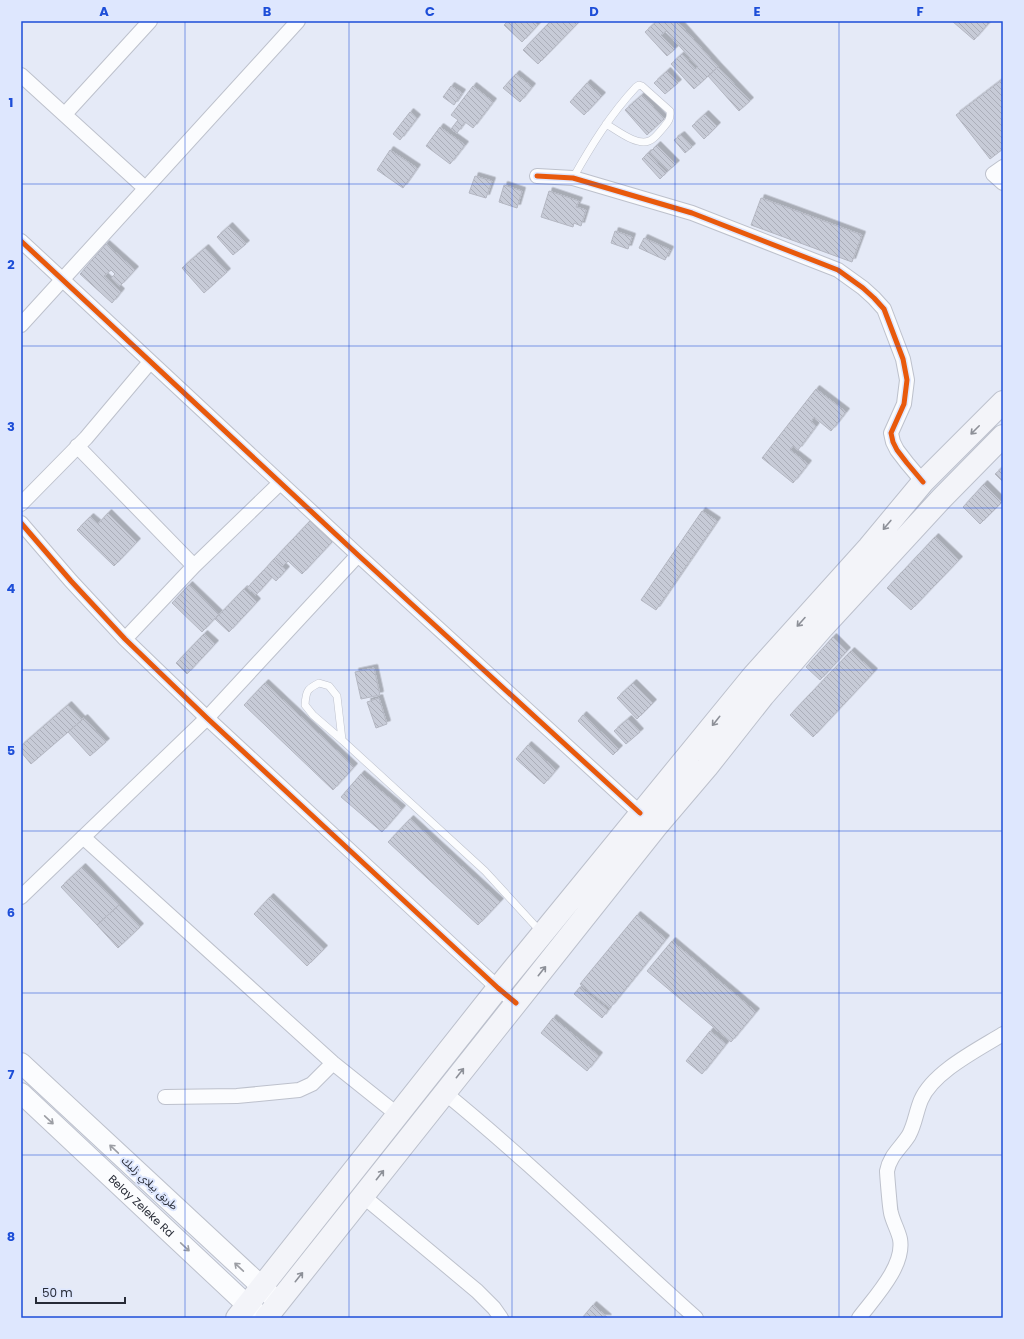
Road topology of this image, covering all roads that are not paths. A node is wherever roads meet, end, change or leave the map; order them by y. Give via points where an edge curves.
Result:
1 (298, 21) edge
2 (142, 24) edge
3 (21, 75) edge
4 (65, 114) junction
5 (606, 124) junction
6 (1003, 167) edge
7 (537, 176) dead end
8 (573, 178) junction
9 (1003, 183) edge
10 (146, 188) junction
11 (21, 241) edge
12 (62, 280) junction
13 (21, 324) edge
14 (150, 362) junction
15 (1003, 402) edge
16 (1003, 436) edge
17 (77, 446) junction
18 (924, 482) junction
19 (280, 483) junction
20 (21, 504) edge
21 (21, 523) edge
22 (358, 555) junction
23 (194, 566) junction
24 (125, 638) junction
25 (207, 718) junction
26 (342, 740) junction
27 (677, 786) junction
28 (640, 813) junction
29 (83, 837) junction
30 (21, 897) edge
31 (543, 934) junction
32 (498, 988) junction
33 (516, 1003) junction
34 (1003, 1034) edge
35 (21, 1063) edge
36 (333, 1063) junction
37 (445, 1092) junction
38 (21, 1093) edge
39 (165, 1097) dead end
40 (398, 1115) junction
41 (364, 1196) junction
42 (261, 1287) junction
43 (258, 1312) edge
44 (501, 1318) edge
45 (696, 1318) edge
46 (859, 1318) edge

1 - 10 street
2 - 4 street
3 - 4 street
4 - 10 street
5 - 5 lane via 639,85 670,112 671,116 649,141 642,142 629,139
5 - 8 lane
6 - 9 street via 993,174
7 - 8 street
8 - 18 street via 692,213 838,270 869,293 884,309 904,359 907,380 904,404 891,433 893,442 907,464
10 - 12 street
11 - 12 street
12 - 13 street
12 - 14 street
14 - 17 street
14 - 19 street
15 -> 18 main road
16 - 27 main road via 823,627 763,696 707,767
17 - 20 street
17 - 23 street
18 -> 27 main road via 752,676
19 - 22 street
19 - 23 street
21 - 24 street
22 - 25 street
22 - 28 street
23 - 24 street
24 - 25 street
25 - 29 street
25 - 32 street
26 - 26 lane via 305,705 310,688 319,683 329,686 337,696
26 - 31 lane via 485,872
27 - 28 main road
33 -> 27 main road
28 - 31 main road
29 - 30 street
29 - 36 street
31 - 32 main road
32 - 33 street
32 - 40 main road
37 -> 33 main road
34 - 46 street via 938,1077 921,1100 915,1122 894,1154 887,1172 890,1212 900,1239 900,1252 895,1267
42 -> 35 street, طريق بيلاي زليك
36 - 39 street via 312,1084 299,1090 237,1096
36 - 40 street
41 -> 37 main road
37 - 45 street
38 -> 43 street, Belay Zeleke Rd
40 - 42 main road
43 -> 41 main road
41 - 44 street via 477,1291
42 - 43 main road

